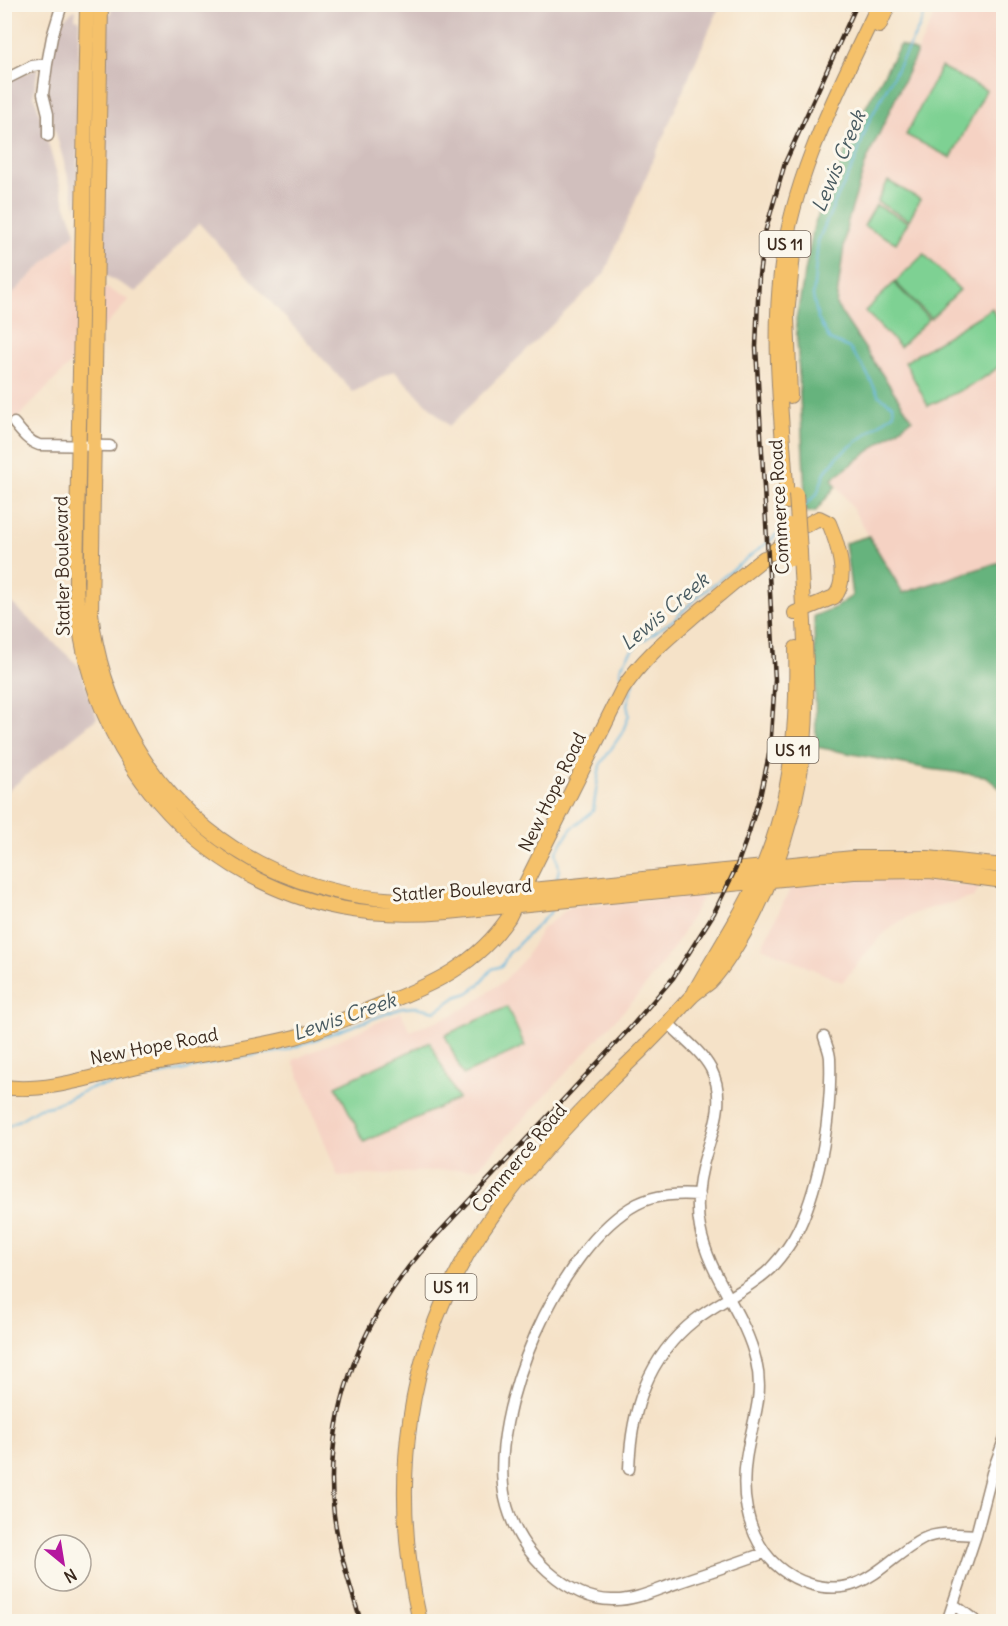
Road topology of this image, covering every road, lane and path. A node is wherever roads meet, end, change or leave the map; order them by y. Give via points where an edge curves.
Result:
1 (62, 4) edge
2 (879, 4) edge
3 (889, 4) edge
4 (101, 6) edge
5 (87, 7) edge
6 (47, 64) junction
7 (4, 80) edge
8 (48, 136) dead end
9 (14, 423) dead end
10 (93, 445) junction
11 (79, 446) junction
12 (110, 446) dead end
13 (792, 498) junction
14 (806, 525) dead end
15 (772, 552) dead end
16 (799, 612) junction
17 (769, 865) junction
18 (1004, 866) edge
19 (538, 869) junction
20 (763, 880) junction
21 (1004, 880) edge
22 (554, 887) junction
23 (529, 894) junction
24 (514, 906) junction
25 (485, 909) junction
26 (498, 933) junction
27 (668, 1023) junction
28 (824, 1037) dead end
29 (4, 1087) edge
30 (699, 1195) junction
31 (729, 1298) junction
32 (1004, 1440) edge
33 (629, 1469) dead end
34 (976, 1534) junction
35 (764, 1553) junction
36 (953, 1604) junction
37 (420, 1622) edge
38 (946, 1622) edge
39 (978, 1622) edge

1 - 6 street
2 - 13 main road, Commerce Road / US 11 via 810,155 784,251 777,332
3 - 13 main road, Commerce Road / US 11 via 830,129 810,180 796,234 787,331
4 - 10 main road, Statler Boulevard
5 - 11 main road, Statler Boulevard
6 - 7 street via 33,66
6 - 8 street via 43,94
9 - 11 street via 39,446
10 - 11 street
10 - 12 street
10 - 23 main road, Statler Boulevard via 93,630 113,702 129,736 178,803 206,829 247,857 285,876 330,891 411,900
11 - 25 main road, Statler Boulevard via 76,592 84,655 113,735 156,799 188,832 226,861 264,882 306,898 354,910 398,915
13 - 16 main road, Commerce Road / US 11, bridge
14 - 16 main road via 819,518 830,523 843,582 834,597
15 - 19 main road, New Hope Road via 659,646 629,680
16 - 17 main road, Commerce Road / US 11 via 807,677 804,745 793,808
17 - 18 main road, Statler Boulevard via 900,857
17 - 20 main road, Commerce Road / US 11
17 - 22 main road, Statler Boulevard
19 - 22 main road
19 - 23 main road, New Hope Road
20 - 21 main road, Statler Boulevard via 894,870
20 - 23 main road, Statler Boulevard via 573,900
20 - 27 main road, Commerce Road / US 11 via 691,997
22 - 23 main road, Statler Boulevard
23 - 24 main road, Statler Boulevard
24 - 25 main road, Statler Boulevard
24 - 26 main road, New Hope Road
25 - 26 main road via 495,920
26 - 29 main road, New Hope Road via 475,957 437,982 305,1034 56,1085
27 - 30 street via 705,1060 718,1090 717,1122 703,1164
27 - 37 main road, Commerce Road / US 11 via 511,1190 470,1249 444,1302 417,1382 406,1451 406,1535
28 - 31 street via 830,1057 828,1102 820,1158 804,1216 790,1244 769,1269
30 - 31 street via 700,1228 706,1252
30 - 35 street via 662,1196 626,1211 592,1244 562,1284 542,1319 519,1377 502,1461 504,1496 516,1530 532,1555 567,1586 595,1598 639,1596
31 - 33 street via 695,1320 653,1368 632,1423
31 - 35 street via 747,1331 759,1376 745,1487 751,1525
32 - 34 street
34 - 35 street via 928,1537 873,1576 842,1587 821,1587 796,1579
34 - 36 street
36 - 38 street
36 - 39 street

